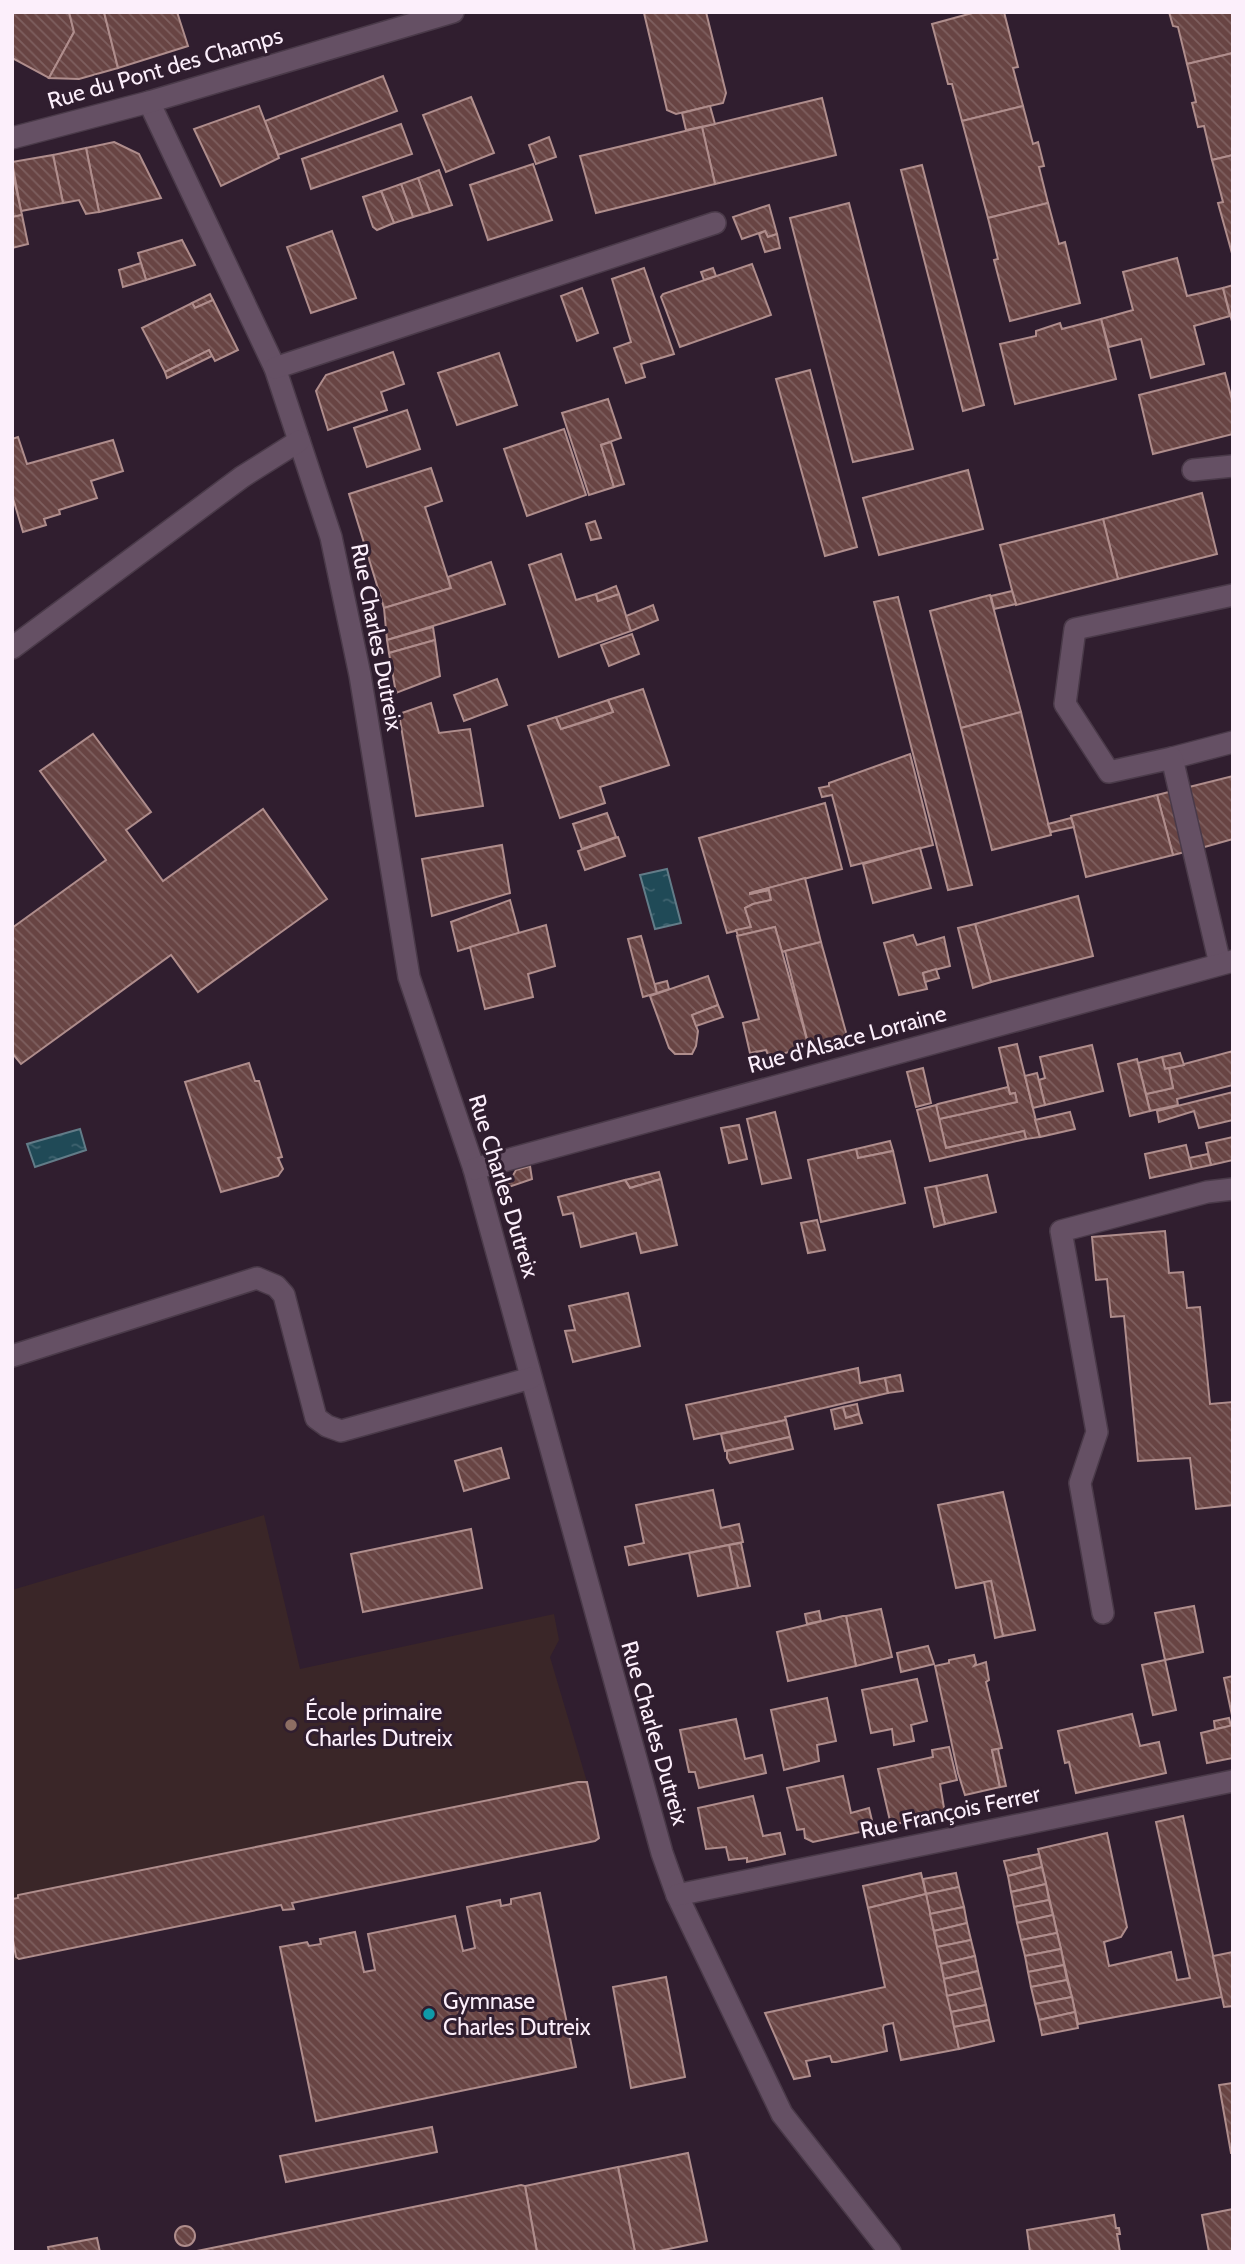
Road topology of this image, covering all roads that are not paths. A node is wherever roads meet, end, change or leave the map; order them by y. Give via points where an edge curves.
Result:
1 (453, 12) edge
2 (149, 102) junction
3 (12, 138) edge
4 (715, 223) dead end
5 (275, 368) junction
6 (299, 441) junction
7 (1233, 466) edge
8 (1193, 470) dead end
9 (1233, 595) edge
10 (12, 648) edge
11 (1233, 742) edge
12 (1172, 758) junction
13 (1226, 963) edge
14 (474, 1168) junction
15 (1233, 1189) edge
16 (12, 1356) edge
17 (531, 1378) junction
18 (1103, 1613) dead end
19 (1233, 1781) edge
20 (677, 1895) junction
21 (890, 2252) edge

1 - 2 street, Rue du Pont des Champs
2 - 3 street, Rue du Pont des Champs
2 - 5 street, Rue Charles Dutreix
4 - 5 street
5 - 6 street, Rue Charles Dutreix
6 - 10 street via 242,477
6 - 14 street, Rue Charles Dutreix via 331,537 360,675 409,976
7 - 8 street
9 - 12 street via 1075,629 1065,704 1109,772
11 - 12 street
12 - 13 street
13 - 14 street, Rue d'Alsace Lorraine
14 - 17 street, Rue Charles Dutreix
15 - 18 street via 1061,1231 1097,1432 1080,1483
16 - 17 street via 257,1278 284,1294 316,1418 327,1426 341,1431
17 - 20 street, Rue Charles Dutreix
19 - 20 street, Rue François Ferrer
20 - 21 street, Rue Charles Dutreix via 782,2114

